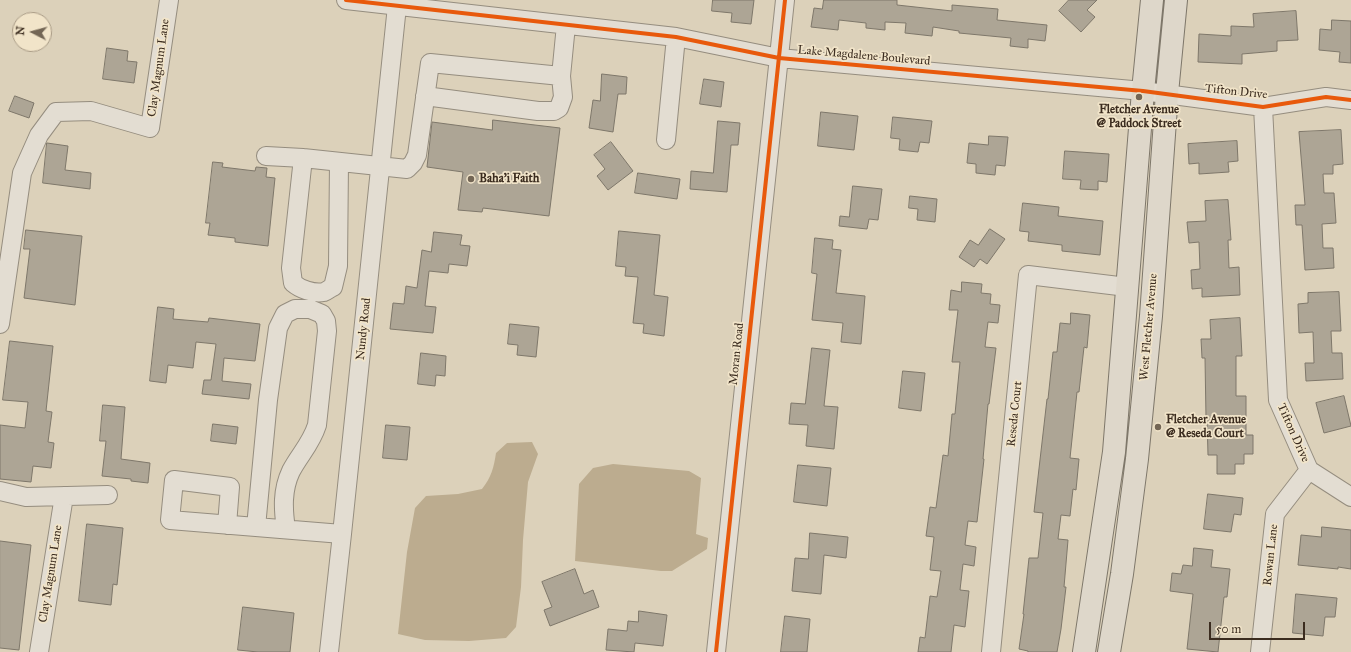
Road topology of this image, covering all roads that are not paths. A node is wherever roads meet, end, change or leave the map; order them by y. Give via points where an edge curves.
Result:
1 (169, 0) edge
2 (346, 0) edge
3 (785, 0) edge
4 (1152, 0) edge
5 (1176, 0) edge
6 (397, 6) junction
7 (566, 25) junction
8 (676, 37) junction
9 (779, 58) junction
10 (561, 76) junction
11 (1142, 91) junction
12 (1167, 93) junction
13 (425, 96) junction
14 (1351, 100) edge
15 (1263, 107) junction
16 (666, 140) dead end
17 (266, 156) dead end
18 (304, 158) junction
19 (340, 162) junction
20 (380, 167) junction
21 (1128, 287) junction
22 (0, 324) edge
23 (1309, 470) junction
24 (0, 491) edge
25 (108, 495) dead end
26 (64, 496) junction
27 (1351, 497) edge
28 (227, 525) dead end
29 (256, 527) junction
30 (286, 529) junction
31 (342, 534) junction
32 (39, 652) edge
33 (329, 652) edge
34 (716, 652) edge
35 (991, 652) edge
36 (1084, 652) edge
37 (1109, 652) edge
38 (1260, 652) edge

1 - 22 street, Clay Magnum Lane via 150,128 91,111 56,112 39,135 22,173
2 - 6 street, Lake Magdalene Boulevard
3 - 9 street, Moran Road
4 - 11 main road, West Fletcher Avenue
5 - 12 main road, West Fletcher Avenue
6 - 7 street, Lake Magdalene Boulevard
6 - 20 street, Nundy Road
7 - 8 street, Lake Magdalene Boulevard
7 - 10 street
8 - 9 street, Lake Magdalene Boulevard
8 - 16 street
9 - 11 street, Lake Magdalene Boulevard
9 - 34 street, Moran Road
10 - 13 street via 430,63
10 - 13 street via 563,97 554,111
11 - 12 street, Lake Magdalene Boulevard
11 - 21 main road, West Fletcher Avenue
12 - 15 street, Tifton Drive
12 - 37 main road, West Fletcher Avenue via 1151,316 1137,458
13 - 20 street via 417,155 413,163 407,169
14 - 15 street, Tifton Drive via 1326,97
15 - 23 street, Tifton Drive via 1278,400
17 - 18 street
18 - 19 street
18 - 19 street via 291,268 293,283 299,288 311,291 324,292 332,287 338,266
19 - 20 street
20 - 31 street, Nundy Road
21 - 35 street, Reseda Court via 1028,275
21 - 36 main road, West Fletcher Avenue via 1114,452
23 - 27 street, Tifton Drive
23 - 38 street, Rowan Lane via 1275,514
24 - 26 street via 26,497
25 - 26 street
26 - 32 street, Clay Magnum Lane
28 - 29 street
29 - 30 street
29 - 30 street via 268,400 278,328 285,314 295,309 310,309 322,314 327,331 317,425 313,437 291,472 284,492
30 - 31 street
31 - 33 street, Nundy Road

